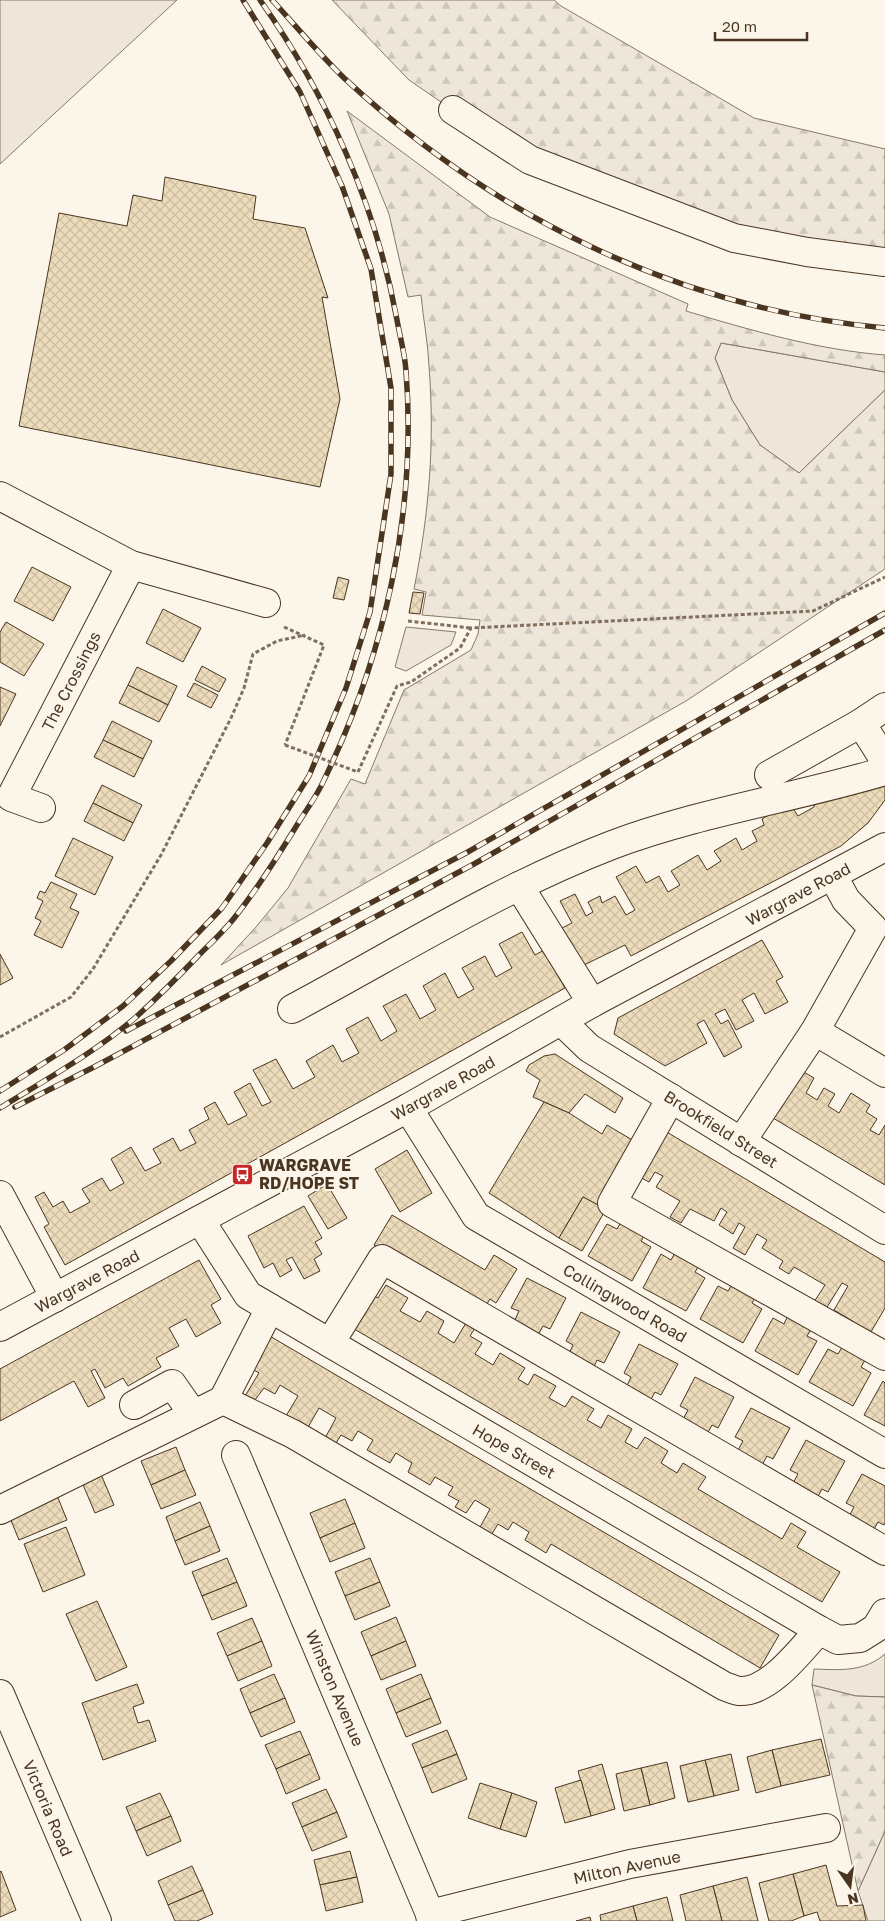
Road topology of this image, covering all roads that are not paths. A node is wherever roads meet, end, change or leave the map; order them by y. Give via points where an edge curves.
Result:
1 (453, 110) dead end
2 (885, 262) edge
3 (0, 496) edge
4 (131, 565) junction
5 (266, 603) road end
6 (885, 707) edge
7 (861, 723) junction
8 (885, 761) edge
9 (885, 771) edge
10 (769, 775) dead end
11 (5, 807) edge
12 (41, 808) dead end
13 (885, 832) edge
14 (885, 847) edge
15 (833, 876) junction
16 (519, 886) junction
17 (592, 1003) junction
18 (292, 1009) dead end
19 (561, 1022) junction
20 (814, 1030) junction
21 (885, 1073) edge
22 (671, 1098) junction
23 (408, 1108) junction
24 (741, 1142) junction
25 (0, 1195) edge
26 (200, 1220) junction
27 (885, 1230) edge
28 (55, 1298) junction
29 (270, 1308) junction
30 (0, 1327) edge
31 (330, 1343) junction
32 (885, 1356) edge
33 (223, 1400) junction
34 (134, 1405) dead end
35 (193, 1414) junction
36 (885, 1454) edge
37 (236, 1456) dead end
38 (0, 1510) edge
39 (885, 1551) edge
40 (885, 1613) edge
41 (819, 1630) junction
42 (0, 1694) edge
43 (826, 1828) dead end
44 (431, 1917) edge
45 (97, 1921) edge

1 - 2 street via 530,160 734,238
3 - 4 street
4 - 5 street
4 - 11 street, The Crossings
6 - 7 street
7 - 8 street
7 - 10 street
9 - 16 street via 613,845
11 - 12 street, The Crossings
13 - 15 street
14 - 15 street, Wargrave Road
15 - 17 street, Wargrave Road
15 - 20 street via 846,900 873,928
16 - 17 street
16 - 18 street
17 - 19 street, Wargrave Road
19 - 22 street, Brookfield Street via 589,1048
19 - 23 street, Wargrave Road
20 - 21 street
20 - 24 street
22 - 24 street, Brookfield Street
22 - 32 street via 612,1203
23 - 26 street, Wargrave Road
23 - 36 street, Collingwood Road via 476,1216
24 - 27 street, Brookfield Street
25 - 28 street
26 - 28 street, Wargrave Road
26 - 29 street, Hope Street via 248,1295
28 - 30 street, Wargrave Road
29 - 31 street, Hope Street
29 - 33 street
31 - 39 street via 382,1259
31 - 41 street, Hope Street
33 - 35 street
33 - 41 street via 293,1434 724,1686 737,1691 752,1690 773,1678
34 - 35 street via 172,1384
35 - 38 street
37 - 44 street, Winston Avenue
40 - 41 street, Hope Street via 876,1628 860,1638 838,1640
42 - 45 street, Victoria Road
43 - 44 street, Milton Avenue via 630,1864

